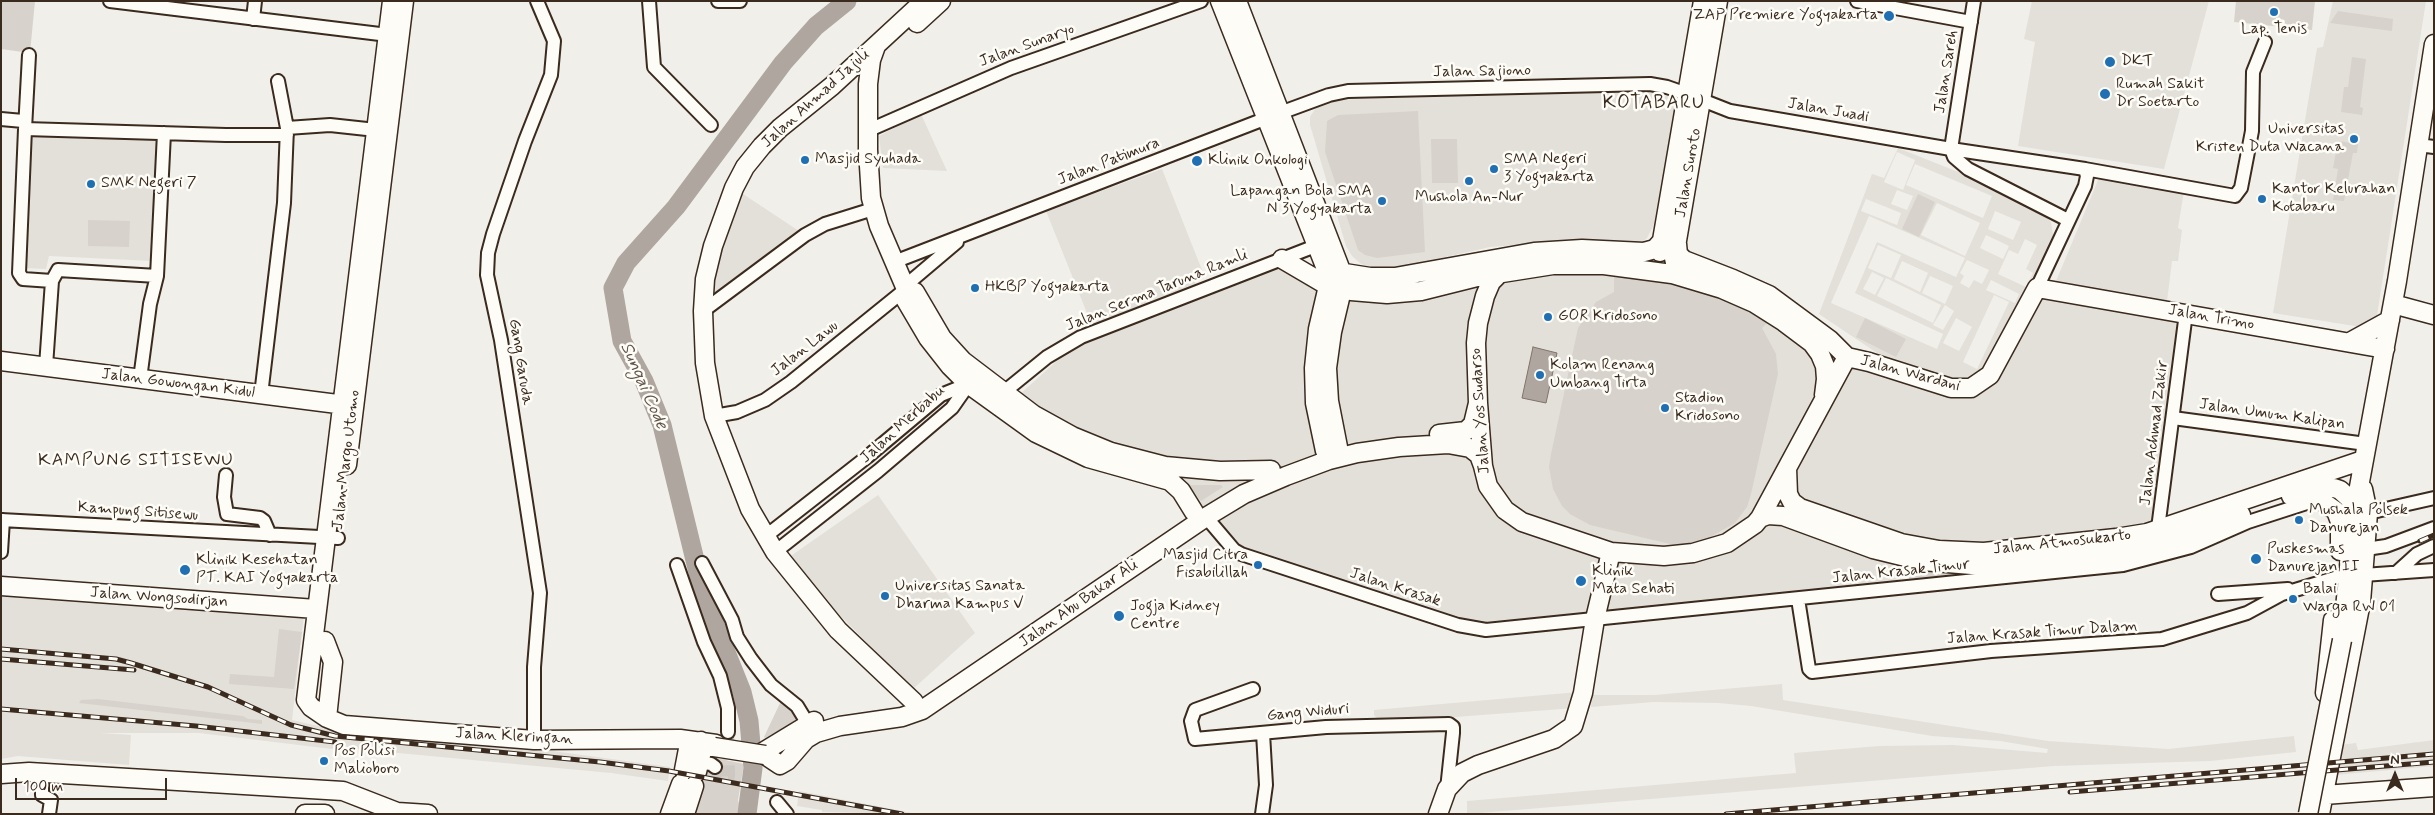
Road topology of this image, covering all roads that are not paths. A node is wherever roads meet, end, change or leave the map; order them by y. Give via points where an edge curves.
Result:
1 (110, 1) edge
2 (255, 1) edge
3 (392, 1) edge
4 (404, 1) edge
5 (537, 1) edge
6 (649, 1) edge
7 (718, 1) edge
8 (740, 1) edge
9 (941, 1) edge
10 (1202, 1) edge
11 (1220, 1) edge
12 (1237, 1) edge
13 (1703, 1) edge
14 (1718, 1) edge
15 (1857, 1) edge
16 (1974, 1) edge
17 (139, 3) edge
18 (922, 8) edge
19 (253, 19) junction
20 (1971, 22) junction
21 (394, 36) junction
22 (2265, 42) dead end
23 (2434, 44) edge
24 (876, 45) junction
25 (29, 55) dead end
26 (870, 67) junction
27 (278, 81) dead end
28 (1694, 97) junction
29 (385, 109) junction
30 (1274, 116) junction
31 (1, 119) edge
32 (24, 125) junction
33 (711, 125) dead end
34 (376, 130) junction
35 (287, 131) junction
36 (867, 131) junction
37 (164, 134) junction
38 (2426, 146) edge
39 (1951, 149) junction
40 (378, 157) junction
41 (2085, 169) junction
42 (873, 209) junction
43 (2068, 220) junction
44 (962, 237) junction
45 (1669, 242) junction
46 (1324, 243) junction
47 (1582, 256) junction
48 (1282, 259) junction
49 (894, 262) junction
50 (1640, 269) junction
51 (1501, 272) junction
52 (157, 276) junction
53 (1690, 279) junction
54 (1335, 280) junction
55 (52, 281) junction
56 (906, 288) junction
57 (2037, 288) junction
58 (703, 311) junction
59 (2391, 312) junction
60 (2186, 313) junction
61 (2434, 315) edge
62 (2350, 342) junction
63 (2384, 349) junction
64 (1848, 357) junction
65 (1, 361) edge
66 (46, 366) junction
67 (972, 378) junction
68 (140, 379) junction
69 (261, 395) junction
70 (998, 397) junction
71 (1478, 403) junction
72 (1822, 403) junction
73 (348, 406) junction
74 (714, 416) junction
75 (2173, 418) junction
76 (1331, 449) junction
77 (867, 457) junction
78 (2364, 460) junction
79 (1483, 466) junction
80 (1787, 468) junction
81 (1271, 470) junction
82 (878, 471) junction
83 (226, 475) dead end
84 (2289, 497) junction
85 (2434, 498) edge
86 (2319, 500) junction
87 (2361, 513) junction
88 (1200, 514) junction
89 (1760, 518) junction
90 (2, 520) edge
91 (2434, 528) edge
92 (270, 536) junction
93 (332, 537) junction
94 (1875, 542) junction
95 (771, 544) junction
96 (2157, 544) junction
97 (2434, 546) edge
98 (2366, 549) junction
99 (1, 552) edge
100 (1611, 552) junction
101 (702, 563) dead end
102 (677, 565) dead end
103 (1984, 566) junction
104 (2434, 570) edge
105 (327, 573) junction
106 (2396, 573) junction
107 (2363, 575) junction
108 (2338, 578) junction
109 (1, 586) edge
110 (2302, 588) junction
111 (2218, 594) dead end
112 (1798, 599) junction
113 (316, 609) junction
114 (1595, 619) junction
115 (1252, 689) dead end
116 (2334, 699) junction
117 (914, 702) junction
118 (321, 714) junction
119 (808, 724) junction
120 (1263, 733) junction
121 (534, 740) junction
122 (714, 741) junction
123 (764, 753) junction
124 (716, 768) tunnel mouth
125 (42, 773) junction
126 (1, 774) edge
127 (691, 775) junction
128 (2434, 787) edge
129 (1447, 789) junction
130 (2318, 796) junction
131 (777, 802) dead end
132 (394, 813) edge
133 (49, 814) edge
134 (305, 814) edge
135 (325, 814) edge
136 (428, 814) edge
137 (670, 814) edge
138 (685, 814) edge
139 (787, 814) edge
140 (1262, 814) edge
141 (1438, 814) edge
142 (2302, 814) edge
143 (2308, 814) edge
144 (2320, 814) edge

1 - 17 street
2 - 19 street
3 - 21 main road, Jalan Margo Utomo
4 - 21 main road, Jalan Margo Utomo
5 - 121 street, Gang Garuda via 554,41 551,76 493,234 487,275 540,593 534,667
6 - 33 street via 654,67
7 - 8 street
9 - 18 main road
10 - 36 street, Jalan Sunaryo via 1011,68
11 - 30 main road
12 - 30 main road
13 - 28 main road, Jalan Suroto
14 - 28 main road, Jalan Suroto
15 - 20 street
16 - 20 street, Jalan Sareh
17 - 19 street
18 - 24 main road, Jalan Ahmad Jajuli
18 - 26 main road
19 - 21 street
20 - 39 street, Jalan Sareh
21 - 29 main road, Jalan Margo Utomo
22 - 41 street, Jalan Juadi via 2253,72 2252,131 2241,188 2235,196
23 - 38 main road
24 - 26 main road
24 - 58 main road, Jalan Ahmad Jajuli via 780,128 746,167 734,188 713,246 705,279
25 - 32 street
26 - 36 main road
27 - 35 street
28 - 30 street, Jalan Sajiono via 1650,84 1348,91 1328,95
28 - 39 street, Jalan Juadi via 1730,111
28 - 45 main road, Jalan Suroto
29 - 34 main road, Jalan Margo Utomo
29 - 40 main road, Jalan Margo Utomo
30 - 44 street, Jalan Patimura
30 - 46 main road
31 - 32 street
32 - 37 street
32 - 55 street via 19,273 23,279
34 - 35 street via 330,125
34 - 40 main road, Jalan Margo Utomo
35 - 37 street
35 - 69 street via 284,203
36 - 42 main road
37 - 52 street
38 - 59 main road
39 - 41 street, Jalan Juadi
39 - 43 street via 1954,157 1968,169
40 - 73 main road, Jalan Margo Utomo
41 - 43 street via 2085,186
42 - 49 main road
42 - 58 street via 825,224 805,235
43 - 57 street
44 - 49 street, Jalan Patimura
44 - 56 street, Jalan Patimura
45 - 47 main road via 1644,252
45 - 50 main road, Jalan Suroto via 1656,261
45 - 53 main road, Jalan Suroto via 1675,264
45 - 64 main road via 1684,260 1769,295
46 - 48 street, Jalan Serma Taruna Ramli
46 - 54 main road
47 - 50 main road
47 - 51 main road
47 - 54 main road via 1515,254 1395,277
48 - 54 main road
48 - 70 street, Jalan Serma Taruna Ramli via 1081,337 1048,357
49 - 56 main road
50 - 53 main road
51 - 54 main road via 1404,293 1376,294
51 - 71 main road, Jalan Yos Sudarso via 1488,289 1478,323
52 - 55 street via 58,270
52 - 68 street
53 - 72 main road via 1754,303 1812,344 1825,366 1826,387
54 - 76 main road via 1331,338 1320,368 1329,401
55 - 66 street
56 - 67 main road via 915,292 942,338
56 - 74 street, Jalan Lawu via 765,400 737,412
57 - 60 main road, Jalan Trimo
57 - 64 main road, Jalan Wardani via 1990,375 1971,388 1951,388
58 - 74 main road, Jalan Ahmad Jajuli via 705,363
59 - 61 main road
59 - 62 main road
59 - 63 main road
60 - 62 main road, Jalan Trimo
60 - 75 street, Jalan Achmad Zakir
62 - 63 main road, Jalan Trimo
63 - 78 main road
64 - 72 main road, Jalan Yos Sudarso
65 - 66 main road, Jalan Gowongan Kidul
66 - 68 main road, Jalan Gowongan Kidul
67 - 70 main road
67 - 77 street, Jalan Merbabu via 941,395
67 - 82 street, Jalan Merbabu via 952,408
68 - 69 main road, Jalan Gowongan Kidul
69 - 73 main road, Jalan Gowongan Kidul
70 - 81 main road via 1085,442 1126,457 1188,469
70 - 88 main road via 1036,433 1074,452 1118,468 1170,481
71 - 76 main road, Jalan Abu Bakar Ali via 1472,424 1462,433 1398,437
71 - 79 main road, Jalan Yos Sudarso
72 - 80 main road, Jalan Yos Sudarso
73 - 93 main road, Jalan Margo Utomo
74 - 95 main road, Jalan Ahmad Jajuli via 750,509
75 - 78 street, Jalan Umum Kalipan
75 - 96 street, Jalan Achmad Zakir
76 - 81 main road, Jalan Abu Bakar Ali
77 - 82 street
77 - 95 street, Jalan Merbabu
78 - 87 main road
78 - 96 main road, Jalan Atmosukarto
79 - 88 main road, Jalan Abu Bakar Ali via 1475,451 1457,444 1369,451 1329,460 1279,478
79 - 100 main road, Jalan Yos Sudarso via 1493,496 1513,517
80 - 89 main road, Jalan Yos Sudarso
80 - 94 main road, Jalan Atmosukarto via 1788,494 1796,505
81 - 88 main road, Jalan Abu Bakar Ali via 1242,484
82 - 95 street, Jalan Merbabu
83 - 92 street via 224,497 227,514 260,518
84 - 86 main road, Jalan Atmosukarto
84 - 87 main road, Jalan Atmosukarto via 2319,488 2334,488 2350,499
84 - 96 main road, Jalan Atmosukarto
85 - 87 street
86 - 96 street, Jalan Krasak Timur via 2248,522 2191,547
86 - 108 main road via 2332,507 2339,516
87 - 98 main road
87 - 130 main road, bridge
88 - 114 street, Jalan Krasak via 1241,554 1464,627 1502,630
88 - 117 main road, Jalan Abu Bakar Ali
88 - 123 main road, Jalan Abu Bakar Ali via 922,710 897,718 816,733 806,738 780,765
89 - 94 main road, Jalan Atmosukarto via 1782,516
89 - 100 main road, Jalan Yos Sudarso via 1738,536 1704,551 1664,556
90 - 92 street, Kampung Sitisewu
90 - 99 street, Kampung Sitisewu
91 - 98 street via 2386,546
92 - 93 street, Kampung Sitisewu
93 - 105 main road, Jalan Margo Utomo
94 - 103 main road, Jalan Atmosukarto
95 - 117 main road, Jalan Ahmad Jajuli via 838,630
96 - 103 main road, Jalan Atmosukarto via 2116,538
96 - 103 street, Jalan Krasak Timur via 2103,568
97 - 106 street via 2417,554
98 - 107 main road
100 - 114 main road
101 - 119 street via 751,659 771,685 798,706
102 - 122 street via 704,642 720,676 728,708
103 - 112 street, Jalan Krasak Timur
104 - 106 street
105 - 113 main road, Jalan Margo Utomo
105 - 118 main road, Jalan Margo Utomo
106 - 107 street
107 - 116 main road via 2361,602
108 - 110 street, Jalan Krasak Timur Dalam
108 - 116 main road
109 - 113 main road, Jalan Wongsodirjan
110 - 111 street
110 - 112 street, Jalan Krasak Timur Dalam via 2272,599 2247,614 2152,641 1991,651 1812,672 1809,670
112 - 114 street, Jalan Krasak Timur
113 - 118 main road, Jalan Margo Utomo via 306,695 308,702
114 - 129 main road via 1583,693 1573,726 1554,739 1469,769
115 - 120 street, Gang Widuri via 1195,710 1191,718 1193,736 1198,740
116 - 130 main road via 2326,715 2333,743
117 - 119 main road, Jalan Abu Bakar Ali
118 - 121 main road, Jalan Kleringan via 344,725
119 - 123 main road, Jalan Abu Bakar Ali
120 - 129 street, Gang Widuri via 1326,727 1449,724 1453,733
120 - 140 street via 1266,785
121 - 122 main road, Jalan Kleringan
122 - 123 main road, Jalan Kleringan, bridge
122 - 127 main road via 703,747
124 - 127 street via 711,764
125 - 126 main road via 20,771
125 - 132 main road via 348,792
125 - 133 street via 42,795 51,800
127 - 137 main road
127 - 138 main road
128 - 130 main road
129 - 141 main road
130 - 142 main road
130 - 143 main road, bridge
130 - 144 main road
131 - 139 street
132 - 136 main road
134 - 135 main road

